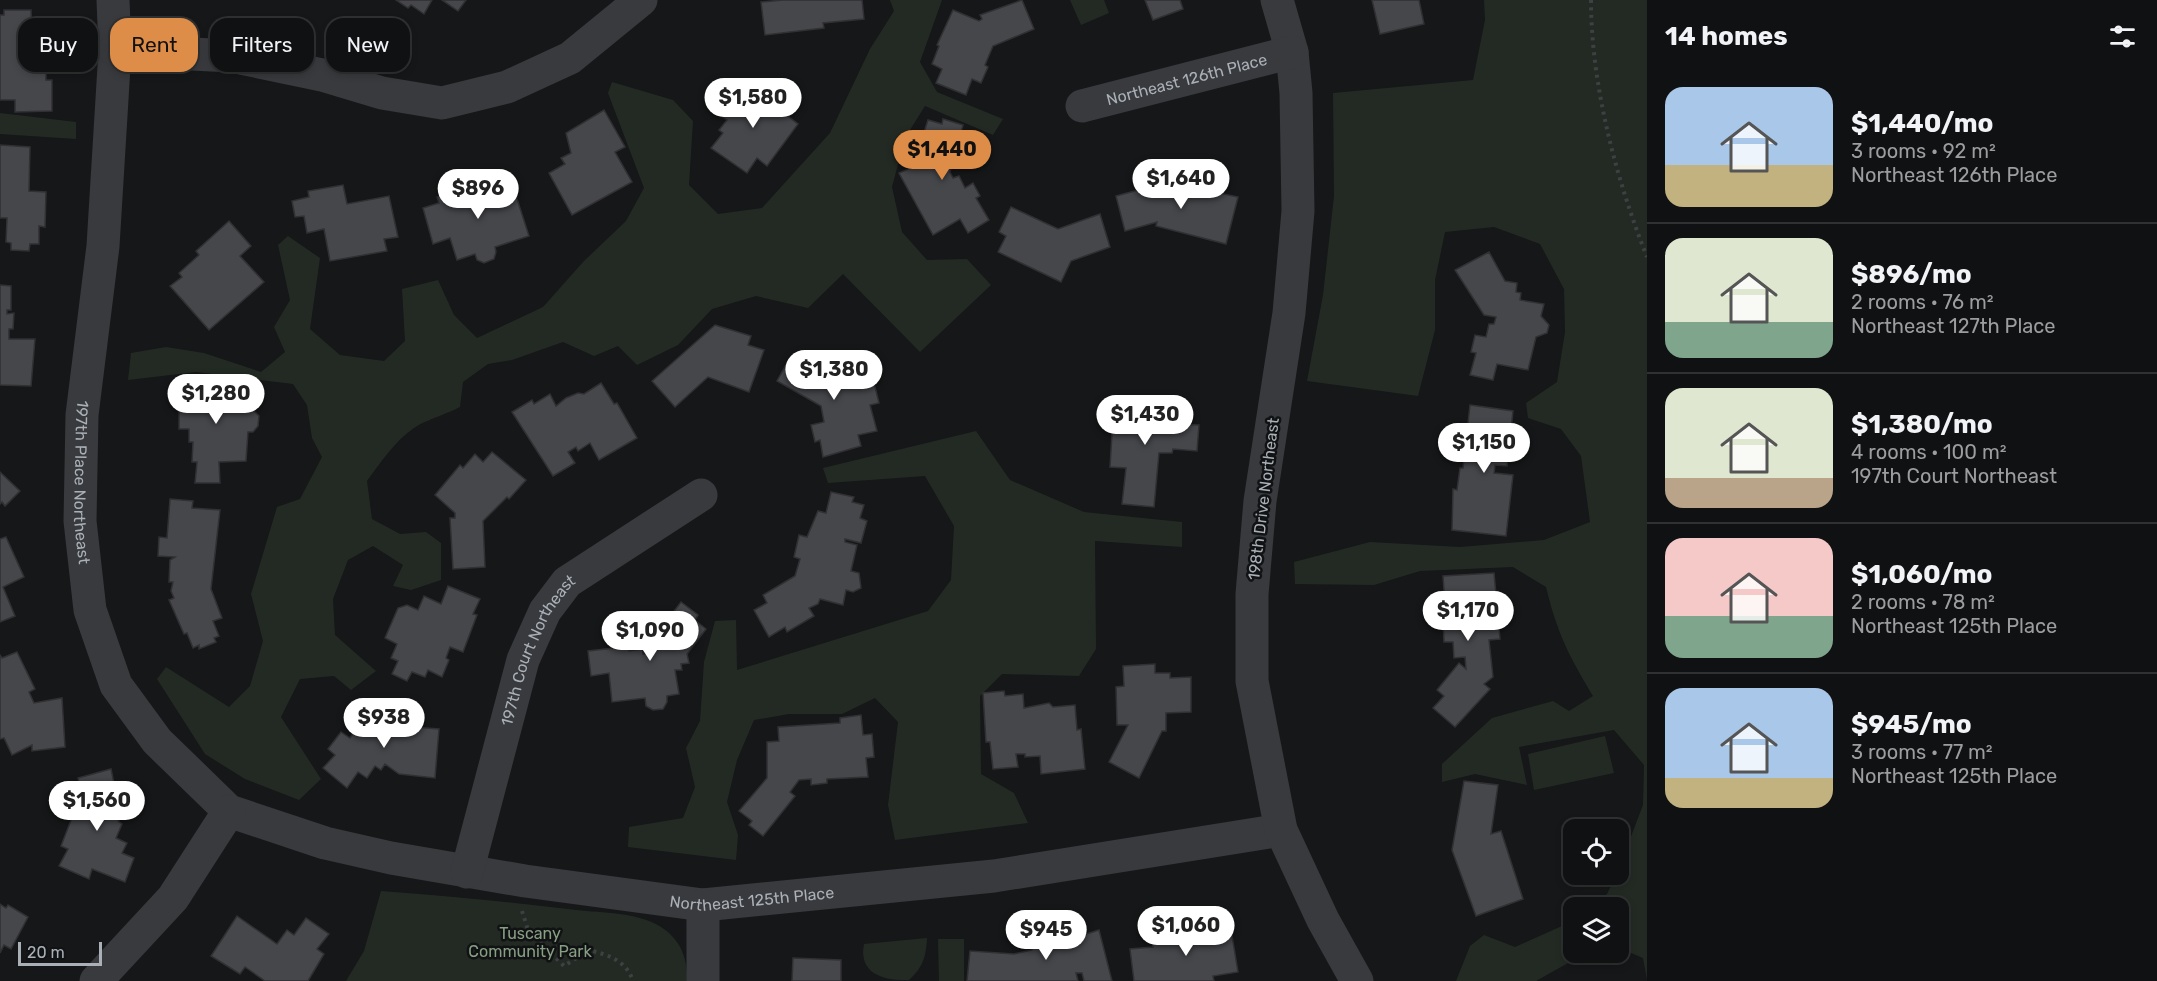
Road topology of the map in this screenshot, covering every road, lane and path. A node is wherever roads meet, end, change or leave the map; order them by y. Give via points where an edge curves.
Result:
1 (113, 0) edge
2 (641, 0) edge
3 (1277, 0) edge
4 (1591, 0) edge
5 (114, 18) edge
6 (1292, 52) junction
7 (198, 54) edge
8 (114, 72) edge
9 (1082, 106) dead end
10 (1647, 257) edge
11 (701, 495) dead end
12 (229, 811) junction
13 (1281, 830) junction
14 (467, 872) junction
15 (525, 881) junction
16 (703, 905) junction
17 (96, 981) edge
18 (633, 981) edge
19 (703, 981) edge
20 (1357, 981) edge

1 - 5 street, 197th Place Northeast
2 - 7 street via 570,58 507,87 441,103 382,93 322,75 231,56
3 - 6 street, 198th Drive Northeast
4 - 10 path via 1599,88 1630,214
6 - 9 street, Northeast 126th Place
6 - 13 street, 198th Drive Northeast via 1299,137 1298,211 1288,313 1260,501 1252,594 1252,681
8 - 12 street, 197th Place Northeast via 103,246 82,415 80,521 90,610 117,685 157,741
11 - 14 street, 197th Court Northeast via 567,582 545,611 523,660
12 - 14 street, Northeast 125th Place via 325,843
12 - 17 street via 173,898
13 - 16 street, Northeast 125th Place via 994,876
13 - 20 street, 198th Drive Northeast
14 - 15 street, Northeast 125th Place
15 - 16 street, Northeast 125th Place
15 - 18 path via 522,915 528,930 554,957 564,966 589,950 604,954 621,961
16 - 19 street

